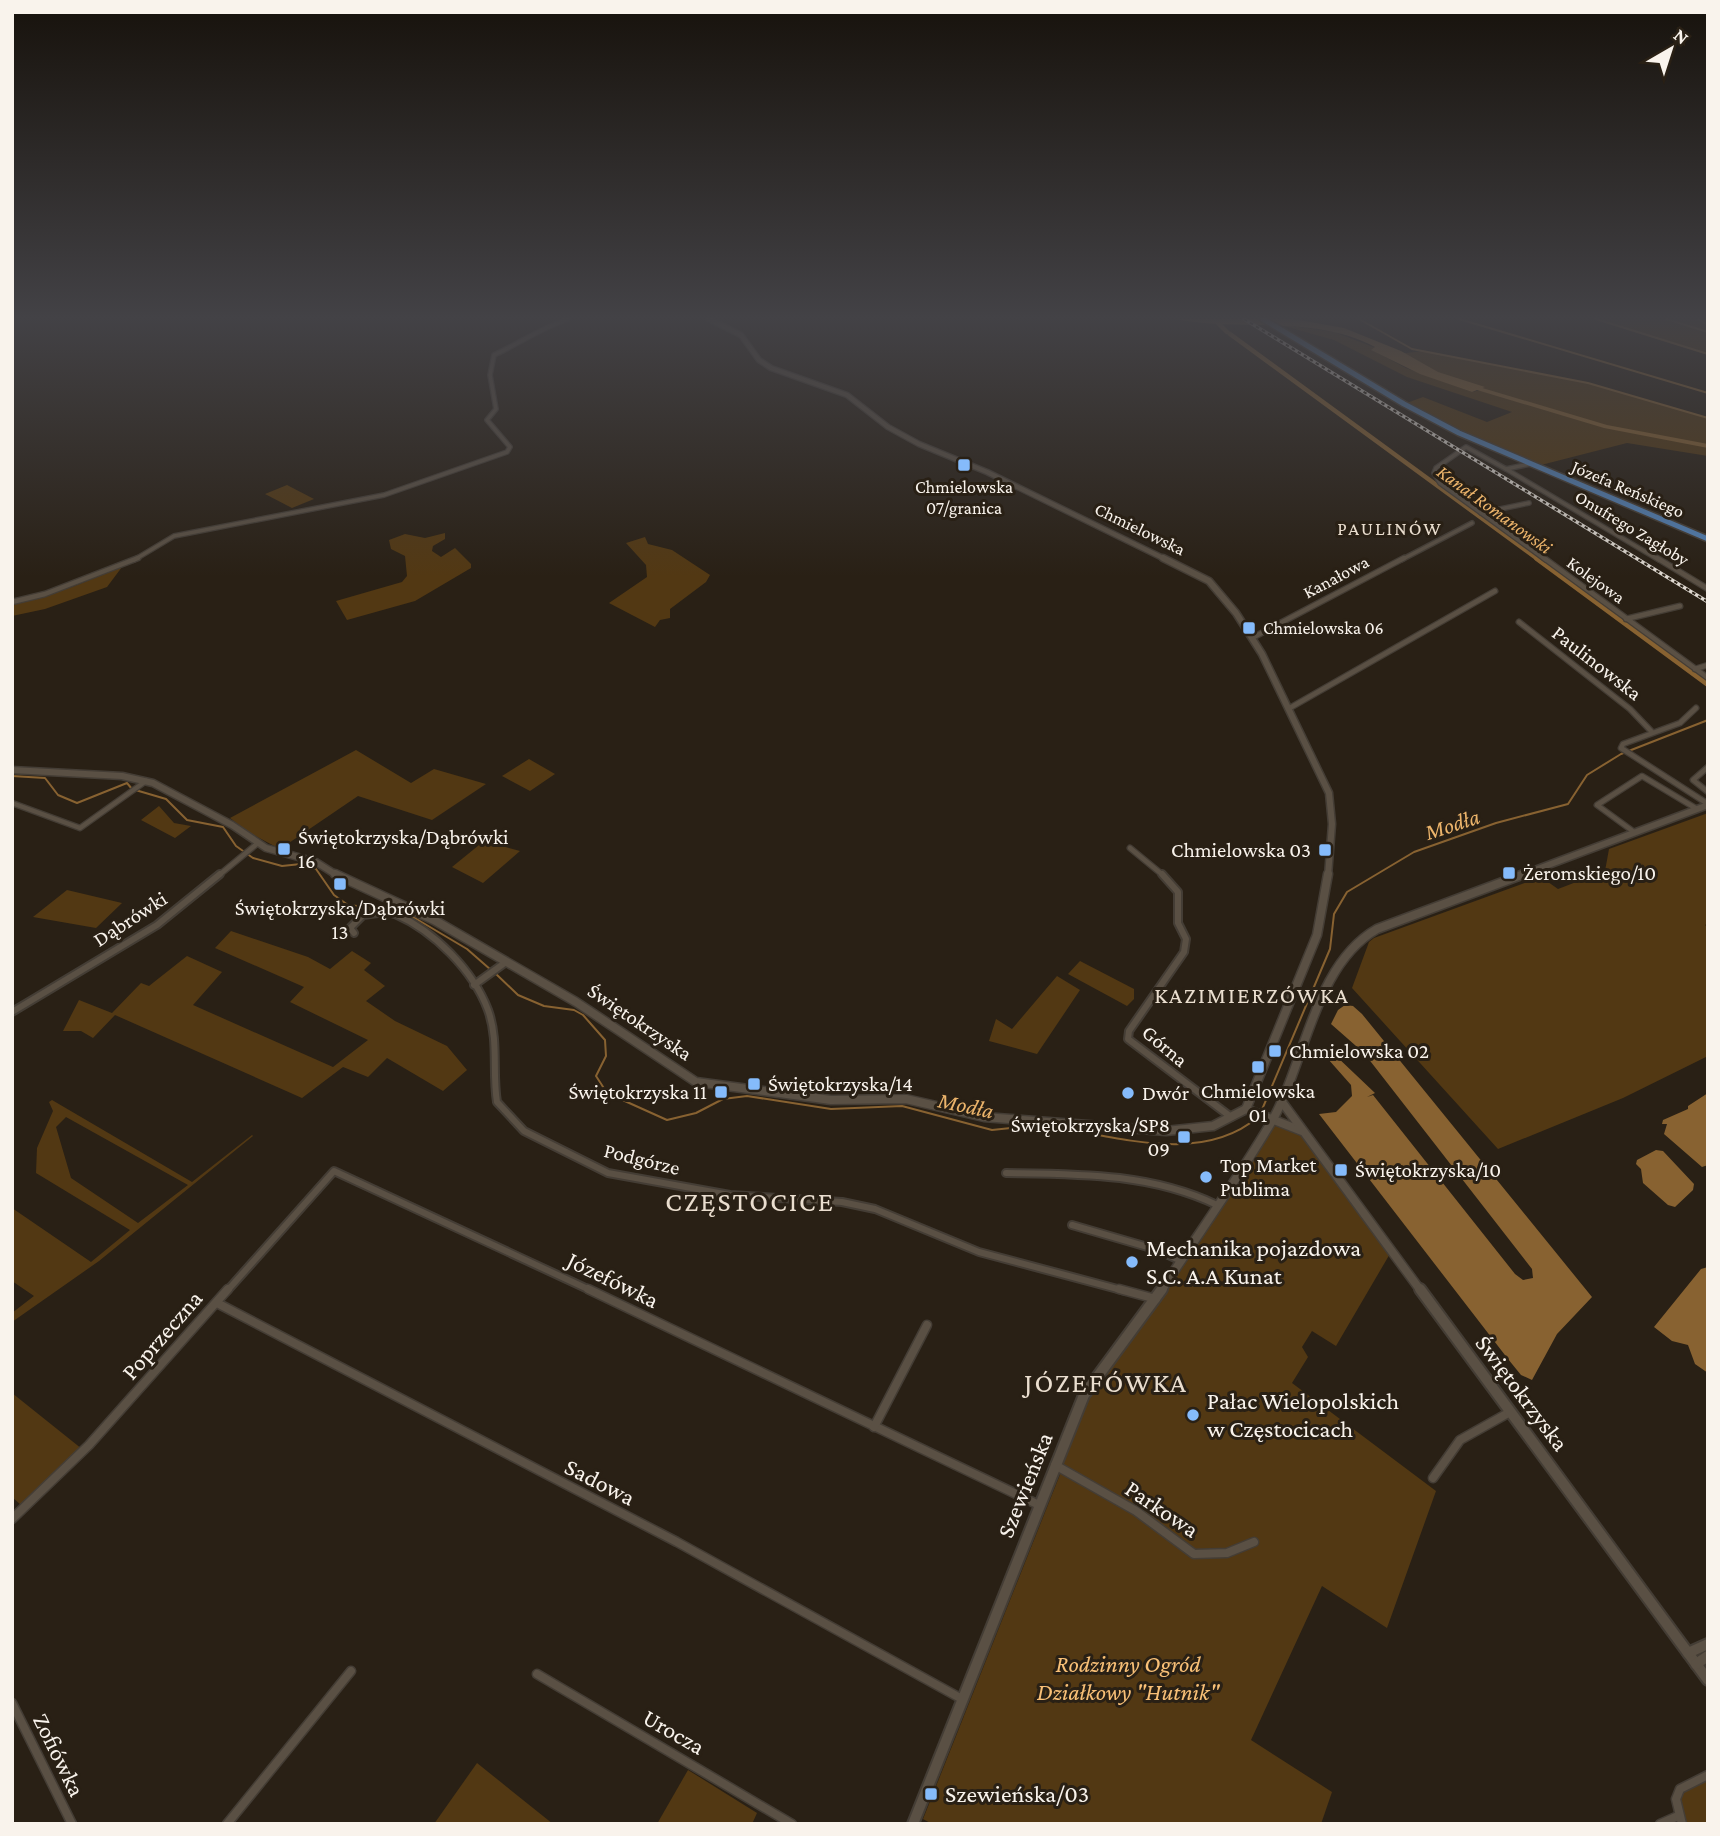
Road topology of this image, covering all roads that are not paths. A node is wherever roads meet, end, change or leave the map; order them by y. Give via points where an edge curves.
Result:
1 (495, 405) edge
2 (860, 405) edge
3 (1407, 405) edge
4 (1468, 447) joint
5 (1530, 464) junction
6 (1506, 469) junction
7 (1529, 503) dead end
8 (1481, 513) junction
9 (1472, 523) dead end
10 (1708, 539) edge
11 (1708, 589) edge
12 (1495, 591) dead end
13 (12, 602) edge
14 (1680, 606) dead end
15 (1626, 620) junction
16 (1520, 622) dead end
17 (1252, 638) junction
18 (1708, 665) edge
19 (1695, 669) junction
20 (1708, 678) edge
21 (1696, 708) dead end
22 (1288, 709) junction
23 (1652, 732) junction
24 (1707, 768) edge
25 (12, 770) edge
26 (146, 781) junction
27 (1707, 790) edge
28 (12, 803) edge
29 (1708, 805) edge
30 (1697, 809) junction
31 (1634, 832) junction
32 (254, 846) junction
33 (1130, 848) dead end
34 (354, 933) dead end
35 (504, 963) junction
36 (474, 985) junction
37 (12, 1012) edge
38 (1282, 1102) junction
39 (1251, 1111) junction
40 (1231, 1117) junction
41 (1269, 1117) junction
42 (1302, 1130) junction
43 (334, 1171) joint
44 (1006, 1174) dead end
45 (1217, 1205) junction
46 (1072, 1225) dead end
47 (1181, 1261) junction
48 (1156, 1299) junction
49 (217, 1303) junction
50 (927, 1325) dead end
51 (1510, 1412) junction
52 (874, 1427) junction
53 (1055, 1465) junction
54 (1433, 1479) dead end
55 (1039, 1505) junction
56 (12, 1519) edge
57 (1254, 1542) dead end
58 (1708, 1644) edge
59 (1688, 1653) junction
60 (1708, 1656) edge
61 (1696, 1664) junction
62 (351, 1671) dead end
63 (537, 1674) dead end
64 (1708, 1680) edge
65 (962, 1700) junction
66 (12, 1703) edge
67 (1708, 1775) edge
68 (1680, 1820) edge
69 (72, 1824) edge
70 (227, 1824) edge
71 (792, 1824) edge
72 (913, 1824) edge
73 (1660, 1824) edge

1 - 13 street via 487,420 506,441 507,452 384,495 174,536 107,572
2 - 17 street, Chmielowska via 919,444 987,472 1209,581
3 - 5 main road, Józefa Reńskiego
4 - 6 street, Onufrego Zagłoby
4 - 8 street, Kolejowa via 1434,474
5 - 6 street
5 - 10 main road, Józefa Reńskiego
6 - 11 street, Onufrego Zagłoby
7 - 8 street
8 - 15 street, Kolejowa
9 - 17 street, Kanałowa
12 - 22 street
14 - 15 street, Kolejowa
15 - 19 street, Kolejowa
16 - 23 street, Paulinowska via 1630,709
17 - 22 street, Chmielowska
18 - 19 street
19 - 20 street, Kolejowa
21 - 23 street via 1680,723
22 - 39 street, Chmielowska via 1329,793 1332,835 1317,935
23 - 29 street via 1623,744 1623,750
24 - 27 street via 1693,780
25 - 26 street, Świętokrzyska
26 - 28 street via 80,828
26 - 32 street, Świętokrzyska via 232,825
29 - 30 street, Szewieńska
30 - 31 street, Szewieńska
30 - 31 street via 1642,776 1597,805
31 - 38 street, Szewieńska via 1358,940 1339,962
32 - 35 street, Świętokrzyska via 316,862 346,881 426,915
32 - 37 street, Dąbrówki via 157,925
33 - 40 street, Górna via 1178,892 1178,923 1186,939 1184,952 1128,1039
34 - 36 street, Podgórze via 351,925 363,915 393,914 444,946
35 - 36 street
35 - 40 street, Świętokrzyska via 576,1002 696,1082 831,1100 906,1099 984,1117 1166,1131 1198,1129
36 - 48 street, Podgórze via 491,1021 497,1102 524,1130 567,1154 608,1172 648,1182 875,1209 979,1252
38 - 41 street, Szewieńska
38 - 42 street, Świętokrzyska
39 - 40 street, Świętokrzyska
39 - 41 street
41 - 42 street
41 - 45 street, Szewieńska
42 - 51 street, Świętokrzyska
43 - 49 street, Poprzeczna
43 - 52 street, Józefówka
44 - 45 street via 1142,1181 1194,1193
45 - 47 street, Szewieńska
46 - 47 street
47 - 48 street, Szewieńska
48 - 53 street, Szewieńska via 1084,1395
49 - 56 street, Poprzeczna via 89,1445
49 - 65 street, Sadowa via 677,1542
50 - 52 street
51 - 54 street via 1460,1440
51 - 59 street, Świętokrzyska
52 - 55 street, Józefówka
53 - 55 street, Szewieńska
53 - 57 street, Parkowa via 1136,1511 1194,1554 1227,1553
55 - 65 street, Szewieńska
58 - 59 street
59 - 61 street, Świętokrzyska
60 - 61 street
61 - 64 street, Świętokrzyska
62 - 70 street
63 - 71 street, Urocza
65 - 72 street, Szewieńska
66 - 69 street, Zofiówka
67 - 68 street via 1680,1789 1676,1799
68 - 73 street

